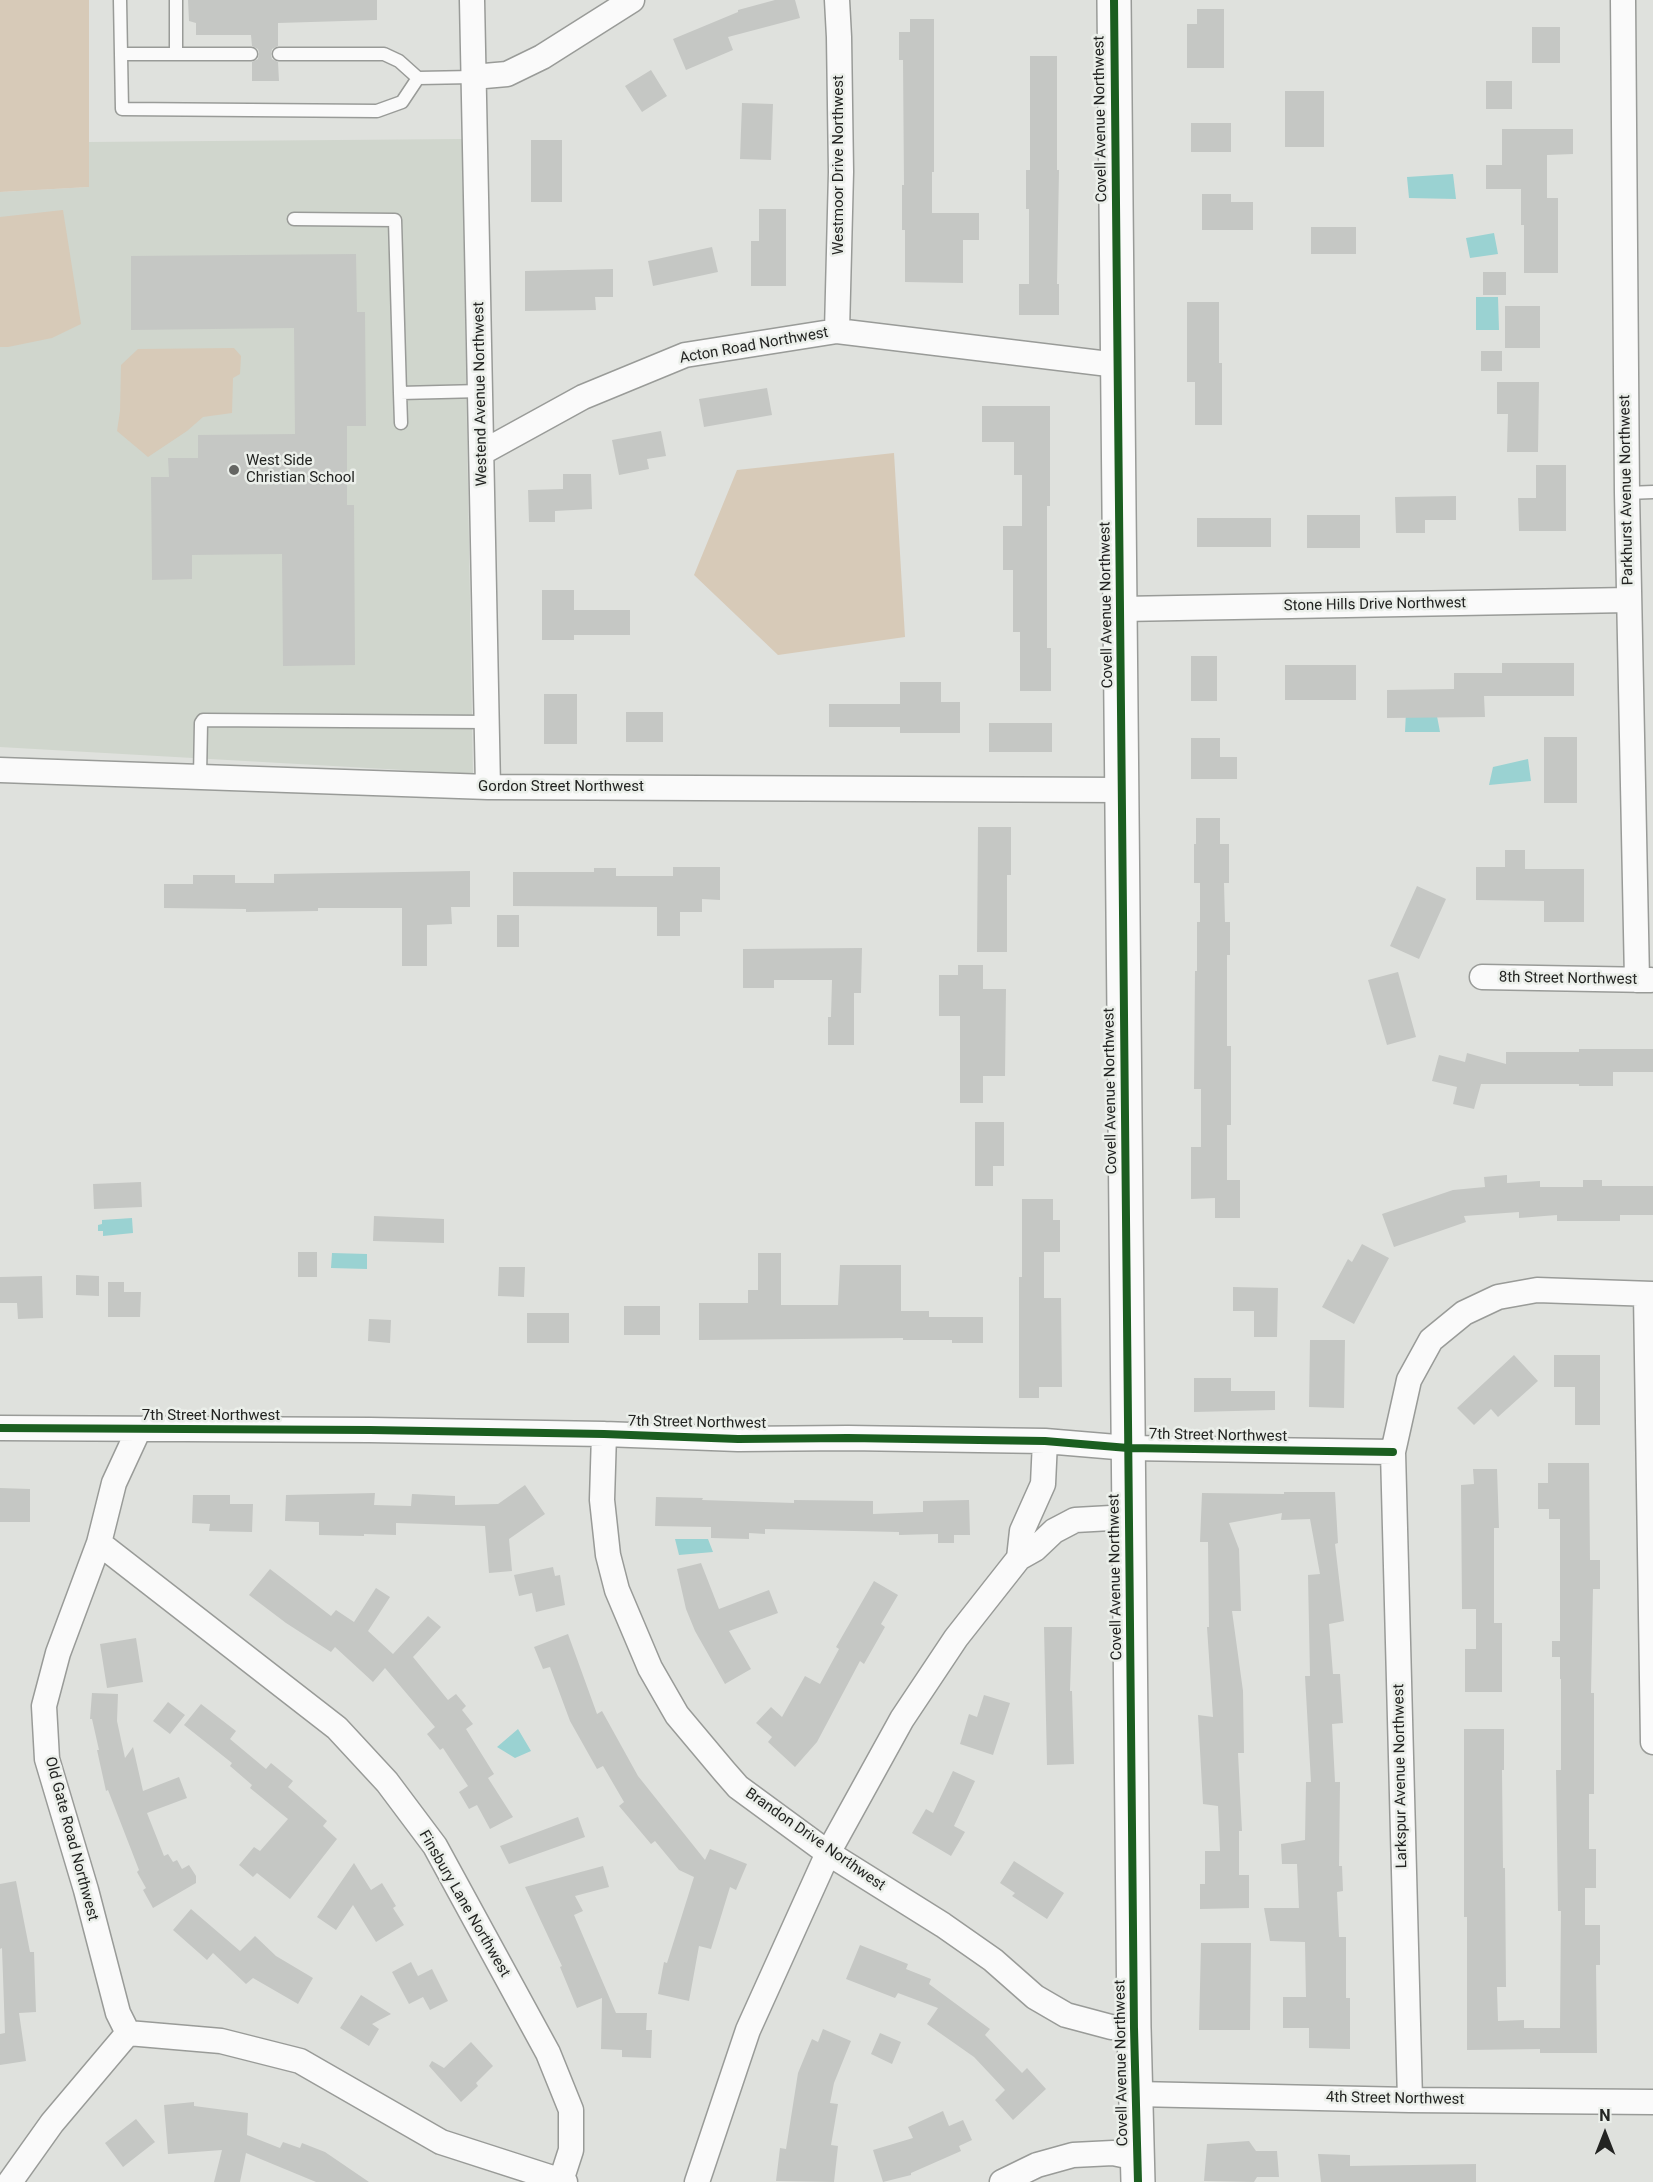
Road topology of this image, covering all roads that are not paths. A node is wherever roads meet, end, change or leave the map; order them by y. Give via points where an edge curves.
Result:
1 (120, 0) edge
2 (176, 0) edge
3 (472, 0) edge
4 (632, 0) edge
5 (837, 0) edge
6 (1114, 0) edge
7 (1623, 0) edge
8 (176, 53) junction
9 (121, 54) junction
10 (250, 54) dead end
11 (279, 54) dead end
12 (473, 77) junction
13 (418, 78) junction
14 (294, 219) dead end
15 (837, 331) junction
16 (1117, 365) junction
17 (481, 391) junction
18 (400, 393) junction
19 (400, 423) dead end
20 (483, 452) junction
21 (1653, 492) edge
22 (1627, 494) junction
23 (1629, 600) junction
24 (1121, 609) junction
25 (487, 722) junction
26 (0, 770) edge
27 (200, 777) junction
28 (488, 787) junction
29 (1122, 790) junction
30 (1482, 977) dead end
31 (1645, 980) edge
32 (1650, 1294) edge
33 (0, 1428) edge
34 (139, 1429) junction
35 (604, 1434) junction
36 (1045, 1441) junction
37 (1128, 1448) junction
38 (1393, 1452) junction
39 (1129, 1517) junction
40 (99, 1542) junction
41 (1020, 1558) junction
42 (1653, 1742) edge
43 (828, 1853) junction
44 (1134, 2028) junction
45 (128, 2033) junction
46 (1136, 2094) junction
47 (1410, 2100) junction
48 (1653, 2102) edge
49 (1138, 2170) edge
50 (563, 2181) edge
51 (10, 2182) edge
52 (697, 2182) edge
53 (1002, 2182) edge

1 - 9 lane
2 - 8 lane
3 - 12 street, Westend Avenue Northwest
4 - 12 street via 542,57 507,74
5 - 15 street, Westmoor Drive Northwest via 841,172
6 - 16 street, Covell Avenue Northwest
7 - 22 street, Parkhurst Avenue Northwest
8 - 9 lane
8 - 10 lane
9 - 13 lane via 122,109 377,111 402,102
11 - 13 lane via 384,54
12 - 13 lane
12 - 17 street, Westend Avenue Northwest
14 - 18 lane via 395,220
15 - 16 street, Acton Road Northwest
15 - 20 street, Acton Road Northwest via 685,355 583,397
16 - 24 street, Covell Avenue Northwest
17 - 18 lane
17 - 20 street, Westend Avenue Northwest
18 - 19 lane
20 - 25 street, Westend Avenue Northwest
21 - 22 lane
22 - 23 street, Parkhurst Avenue Northwest
23 - 24 street, Stone Hills Drive Northwest
23 - 31 street, Parkhurst Avenue Northwest
24 - 29 street, Covell Avenue Northwest
25 - 27 lane via 203,720
25 - 28 street, Westend Avenue Northwest
26 - 27 street, Gordon Street Northwest
27 - 28 street, Gordon Street Northwest
28 - 29 street, Gordon Street Northwest
29 - 37 street, Covell Avenue Northwest
30 - 31 street, 8th Street Northwest
32 - 38 street via 1537,1290 1498,1297 1464,1313 1431,1340 1409,1380
32 - 42 street
33 - 34 street, 7th Street Northwest
34 - 35 street, 7th Street Northwest
34 - 40 street, Old Gate Road Northwest via 114,1483
35 - 36 street, 7th Street Northwest
35 - 43 street, Brandon Drive Northwest via 602,1500 608,1555 626,1614 650,1668 677,1715 738,1787
36 - 37 street, 7th Street Northwest
36 - 41 street via 1043,1484 1022,1531
37 - 38 street, 7th Street Northwest
37 - 39 street, Covell Avenue Northwest
38 - 47 street, Larkspur Avenue Northwest
39 - 41 street via 1075,1520
39 - 44 street, Covell Avenue Northwest
40 - 45 street, Old Gate Road Northwest via 58,1653 44,1706 47,1758 116,2004
40 - 50 street, Finsbury Lane Northwest via 337,1728 387,1782 435,1846 548,2053 571,2110 572,2150
41 - 43 street via 956,1638 902,1719
43 - 44 street, Brandon Drive Northwest via 943,1925 993,1960 1035,1997 1066,2015
43 - 52 street via 748,2030
44 - 46 street, Covell Avenue Northwest
45 - 50 street via 221,2041 300,2061 441,2142
45 - 51 street via 52,2123
46 - 47 street, 4th Street Northwest
46 - 49 street, Covell Avenue Northwest
47 - 48 street, 4th Street Northwest
49 - 53 street via 1113,2153 1073,2155 1037,2164

